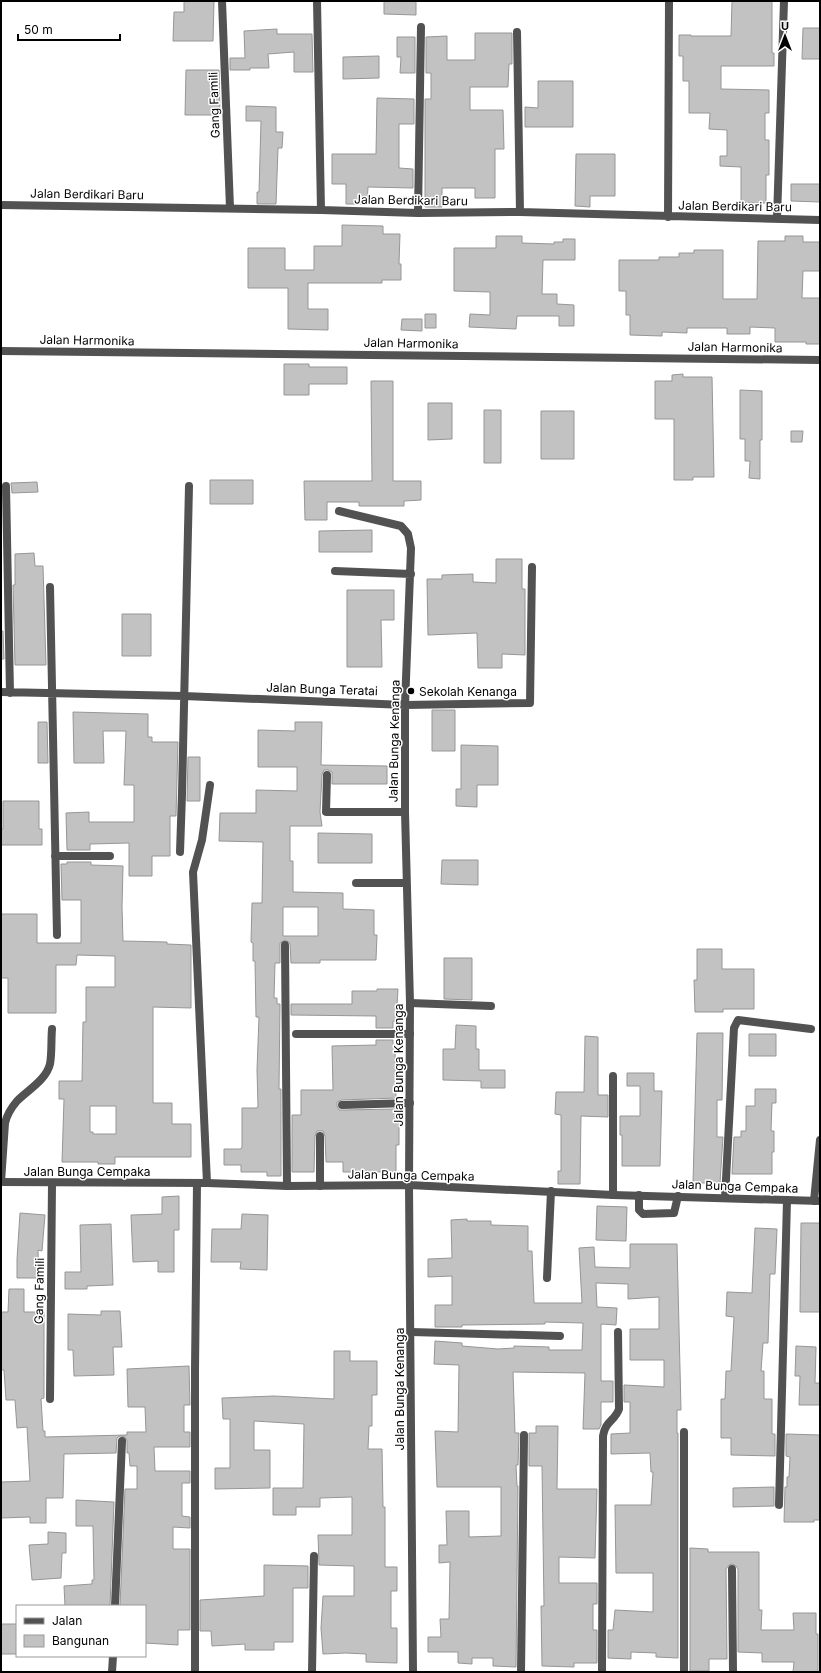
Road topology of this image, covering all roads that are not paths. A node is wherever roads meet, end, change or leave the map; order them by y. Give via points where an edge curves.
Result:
1 (222, 1) edge
2 (317, 1) edge
3 (669, 1) edge
4 (784, 1) edge
5 (421, 27) dead end
6 (517, 32) dead end
7 (1, 205) edge
8 (230, 208) junction
9 (321, 210) junction
10 (520, 212) junction
11 (418, 213) junction
12 (668, 217) junction
13 (777, 219) junction
14 (820, 220) edge
15 (1, 351) edge
16 (820, 360) edge
17 (6, 486) dead end
18 (189, 486) dead end
19 (339, 511) dead end
20 (532, 567) dead end
21 (335, 570) dead end
22 (411, 574) junction
23 (50, 588) dead end
24 (1, 692) edge
25 (10, 693) junction
26 (52, 694) junction
27 (184, 696) junction
28 (405, 705) junction
29 (327, 776) dead end
30 (210, 785) dead end
31 (405, 812) junction
32 (180, 852) dead end
33 (55, 856) junction
34 (110, 856) dead end
35 (356, 883) dead end
36 (406, 883) junction
37 (57, 936) dead end
38 (285, 944) dead end
39 (410, 1003) junction
40 (491, 1006) dead end
41 (52, 1029) dead end
42 (811, 1029) dead end
43 (296, 1034) dead end
44 (410, 1034) junction
45 (613, 1076) dead end
46 (410, 1103) junction
47 (342, 1106) dead end
48 (320, 1136) dead end
49 (820, 1140) edge
50 (818, 1168) edge
51 (1, 1182) edge
52 (52, 1183) junction
53 (197, 1183) junction
54 (207, 1183) junction
55 (409, 1185) junction
56 (287, 1186) junction
57 (320, 1186) junction
58 (551, 1191) junction
59 (614, 1195) junction
60 (639, 1195) junction
61 (678, 1196) junction
62 (725, 1198) junction
63 (787, 1200) junction
64 (817, 1201) edge
65 (547, 1278) dead end
66 (411, 1332) junction
67 (618, 1332) dead end
68 (560, 1336) dead end
69 (50, 1399) dead end
70 (684, 1432) dead end
71 (524, 1435) dead end
72 (122, 1441) dead end
73 (779, 1504) dead end
74 (314, 1556) dead end
75 (732, 1569) dead end
76 (116, 1605) edge
77 (113, 1657) edge
78 (112, 1672) edge
79 (195, 1672) edge
80 (312, 1672) edge
81 (413, 1672) edge
82 (521, 1672) edge
83 (602, 1672) edge
84 (684, 1672) edge
85 (732, 1672) edge

1 - 8 street, Gang Famili
2 - 9 street
3 - 12 street
4 - 13 street
5 - 11 street
6 - 10 street
7 - 8 street, Jalan Berdikari Baru
8 - 9 street, Jalan Berdikari Baru
9 - 11 street, Jalan Berdikari Baru
10 - 11 street, Jalan Berdikari Baru
10 - 12 street, Jalan Berdikari Baru
12 - 13 street, Jalan Berdikari Baru
13 - 14 street, Jalan Berdikari Baru
15 - 16 street, Jalan Harmonika
17 - 25 street
18 - 27 street
19 - 22 street, Jalan Bunga Kenanga via 401,526 408,534 411,548
20 - 28 street, Jalan Bunga Teratai via 530,703
21 - 22 street
22 - 28 street, Jalan Bunga Kenanga
23 - 26 street
24 - 25 street, Jalan Bunga Teratai
25 - 26 street, Jalan Bunga Teratai
26 - 27 street, Jalan Bunga Teratai
26 - 33 street
27 - 28 street, Jalan Bunga Teratai
27 - 32 street
28 - 31 street, Jalan Bunga Kenanga
29 - 31 street via 326,812
30 - 54 street via 202,840 194,872
31 - 36 street, Jalan Bunga Kenanga
33 - 34 street
33 - 37 street
35 - 36 street
36 - 39 street, Jalan Bunga Kenanga
38 - 56 street
39 - 40 street
39 - 44 street, Jalan Bunga Kenanga
41 - 51 street via 50,1064 47,1071 17,1102 5,1123
42 - 62 street via 738,1020 736,1022
43 - 44 street
44 - 46 street, Jalan Bunga Kenanga
45 - 59 street
46 - 47 street
46 - 55 street, Jalan Bunga Kenanga
48 - 57 street
49 - 50 street
50 - 64 street
51 - 52 street, Jalan Bunga Cempaka
52 - 53 street, Jalan Bunga Cempaka
52 - 69 street, Gang Famili
53 - 54 street, Jalan Bunga Cempaka
53 - 79 street
54 - 56 street, Jalan Bunga Cempaka
55 - 57 street, Jalan Bunga Cempaka
55 - 58 street, Jalan Bunga Cempaka
55 - 66 street, Jalan Bunga Kenanga
56 - 57 street, Jalan Bunga Cempaka
58 - 59 street, Jalan Bunga Cempaka
58 - 65 street
59 - 60 street, Jalan Bunga Cempaka
60 - 61 street, Jalan Bunga Cempaka
60 - 61 street via 639,1210 642,1214 674,1213
61 - 62 street, Jalan Bunga Cempaka
62 - 63 street, Jalan Bunga Cempaka
63 - 64 street, Jalan Bunga Cempaka
63 - 73 street
66 - 68 street
66 - 81 street, Jalan Bunga Kenanga
67 - 83 street via 619,1409 605,1426 603,1436
70 - 84 street
71 - 82 street
72 - 76 street
74 - 80 street
75 - 85 street
77 - 78 street

